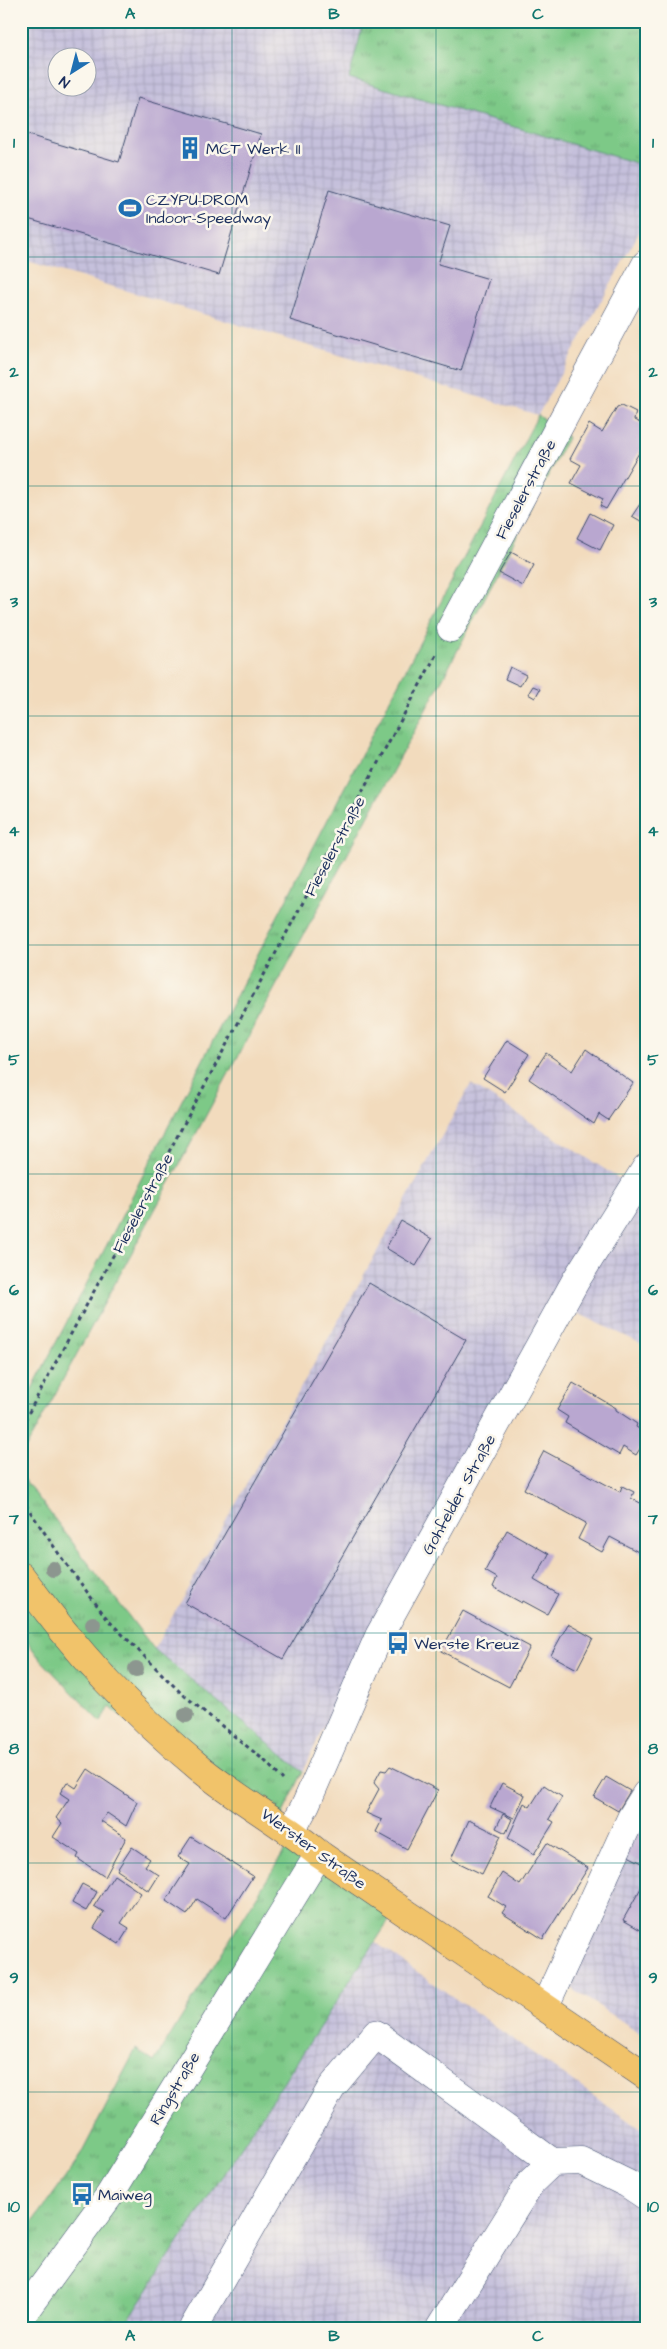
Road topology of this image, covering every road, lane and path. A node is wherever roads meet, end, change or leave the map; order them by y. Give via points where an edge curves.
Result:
1 (646, 264) edge
2 (451, 628) joint
3 (646, 1168) edge
4 (21, 1427) edge
5 (21, 1576) edge
6 (646, 1794) edge
7 (291, 1832) junction
8 (319, 1854) junction
9 (545, 2006) junction
10 (646, 2076) edge
11 (552, 2162) junction
12 (646, 2196) edge
13 (21, 2316) edge
14 (193, 2328) edge
15 (440, 2328) edge

1 - 2 street, Fieselerstraße
2 - 4 path, Fieselerstraße
3 - 7 street, Gohfelder Straße via 576,1280 379,1636
5 - 7 main road, Werster Straße via 58,1626 139,1716 203,1771
6 - 9 street via 631,1818
7 - 8 main road, Werster Straße
8 - 9 main road, Werster Straße
8 - 13 street, Ringstraße via 108,2196
9 - 10 main road, Werster Straße
11 - 12 street via 581,2161
11 - 14 street via 376,2034 332,2087
11 - 15 street via 530,2182

